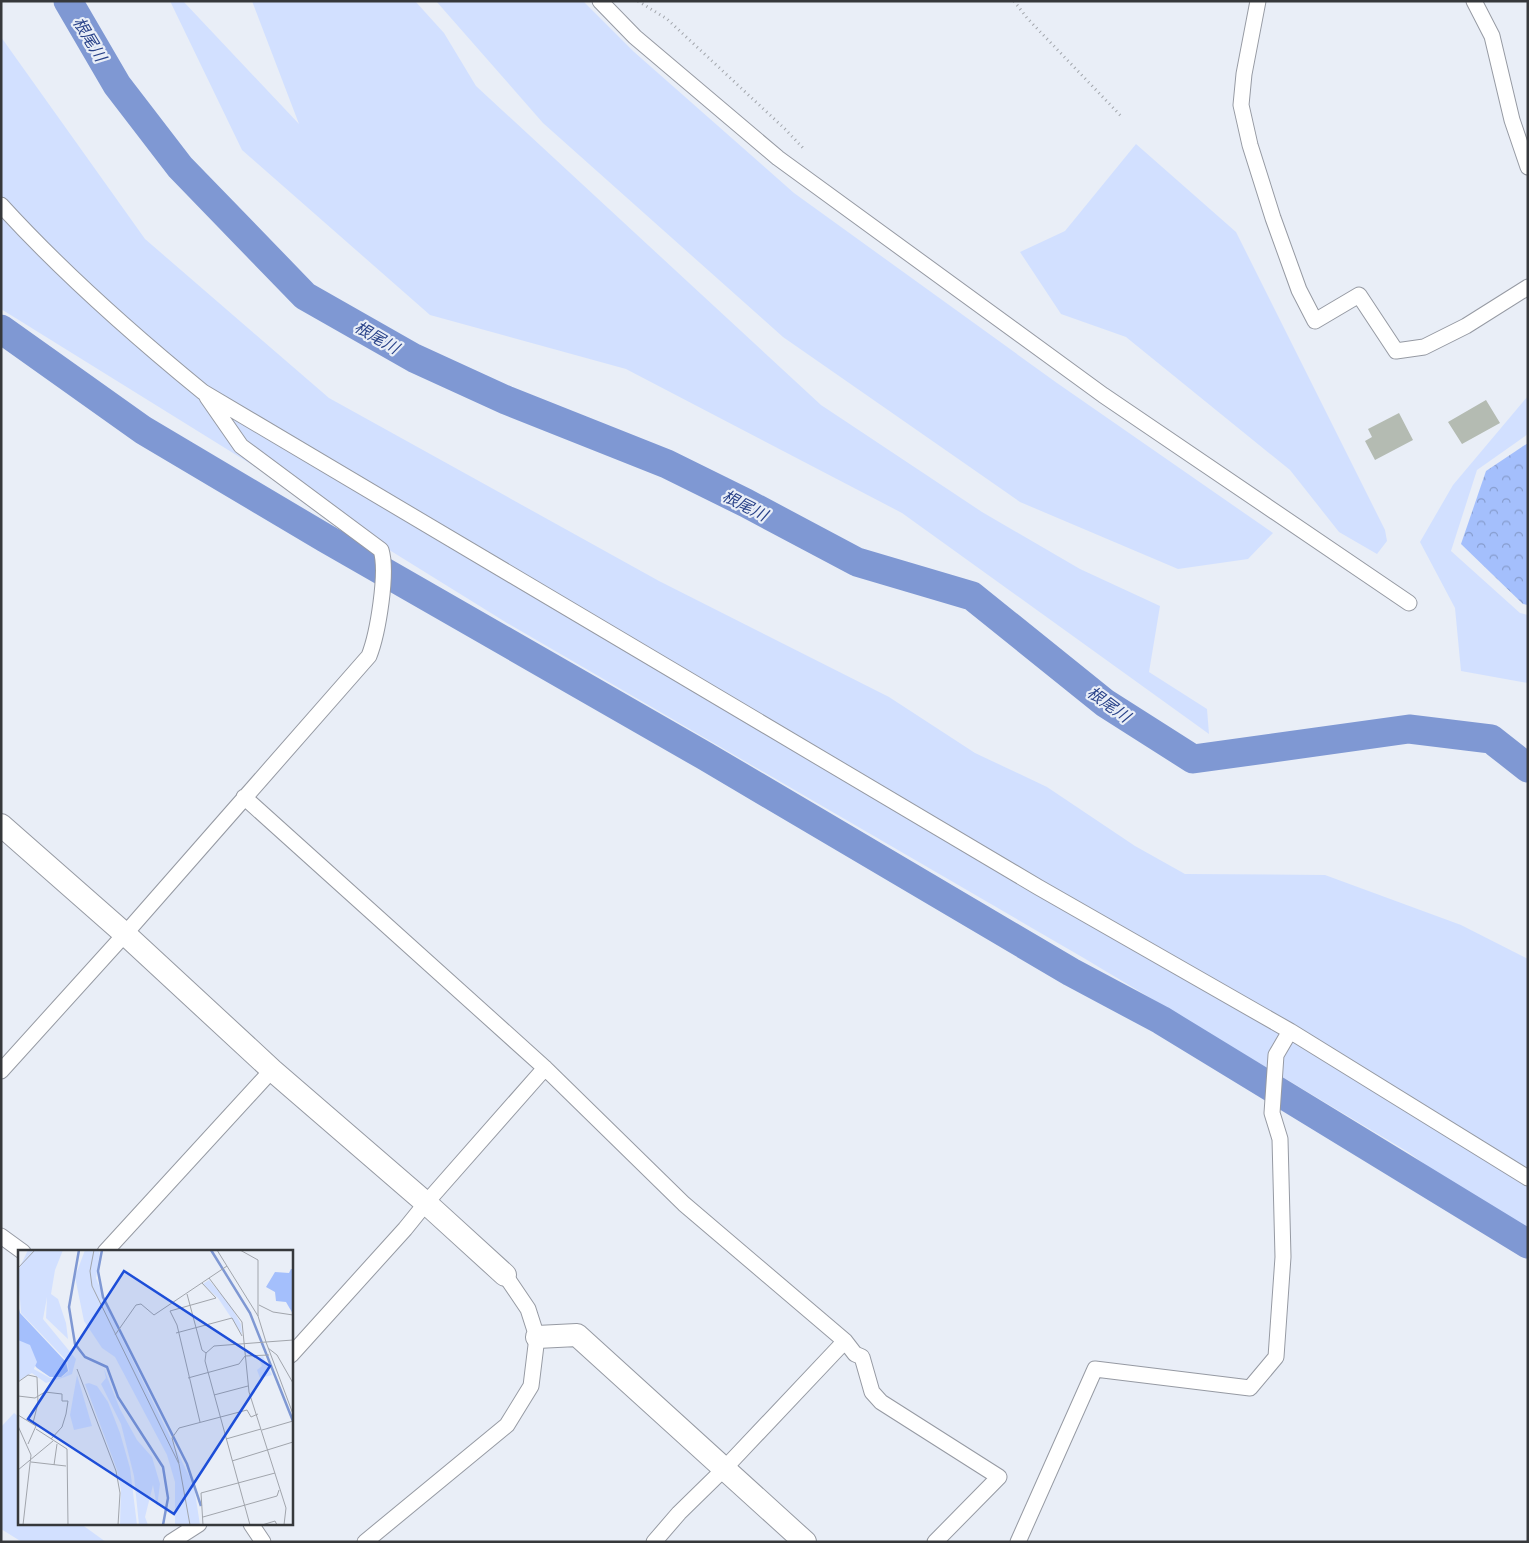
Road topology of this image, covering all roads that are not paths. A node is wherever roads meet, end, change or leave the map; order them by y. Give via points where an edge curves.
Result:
1 (600, 1) edge
2 (1258, 1) edge
3 (1474, 1) edge
4 (1528, 167) edge
5 (1, 205) edge
6 (1528, 288) edge
7 (203, 392) junction
8 (1409, 603) dead end
9 (244, 798) junction
10 (1, 825) edge
11 (125, 934) junction
12 (1290, 1032) junction
13 (545, 1068) junction
14 (272, 1070) junction
15 (1, 1071) edge
16 (1528, 1178) edge
17 (426, 1203) junction
18 (1, 1236) edge
19 (20, 1250) edge
20 (107, 1250) edge
21 (505, 1275) joint
22 (537, 1337) junction
23 (845, 1342) junction
24 (292, 1355) edge
25 (724, 1469) junction
26 (196, 1526) edge
27 (252, 1526) edge
28 (171, 1542) edge
29 (264, 1542) edge
30 (365, 1542) edge
31 (654, 1542) edge
32 (805, 1542) edge
33 (936, 1542) edge
34 (1018, 1542) edge

1 - 8 street via 635,37 786,164 1103,395
2 - 6 street via 1241,105 1273,218 1299,290 1315,321 1359,296 1396,351 1424,347
3 - 4 street via 1492,36 1512,120
5 - 7 street via 45,252
7 - 9 street via 241,446 381,550 384,559 374,642 369,656
7 - 12 street via 1038,887
9 - 11 street
9 - 13 street
10 - 11 street
11 - 14 street
11 - 15 street
12 - 16 street
12 - 34 street via 1276,1055 1272,1113 1280,1139 1283,1256 1276,1357 1250,1388 1095,1369
13 - 17 street
13 - 23 street via 684,1204
14 - 17 street
14 - 20 street
17 - 21 street
17 - 24 street
18 - 19 street
21 - 22 street via 528,1309
22 - 25 street via 576,1335
22 - 30 street via 531,1386 507,1425
23 - 25 street
23 - 33 street via 862,1357 872,1392 881,1402 999,1477
25 - 31 street
25 - 32 street
26 - 28 street
27 - 29 street

